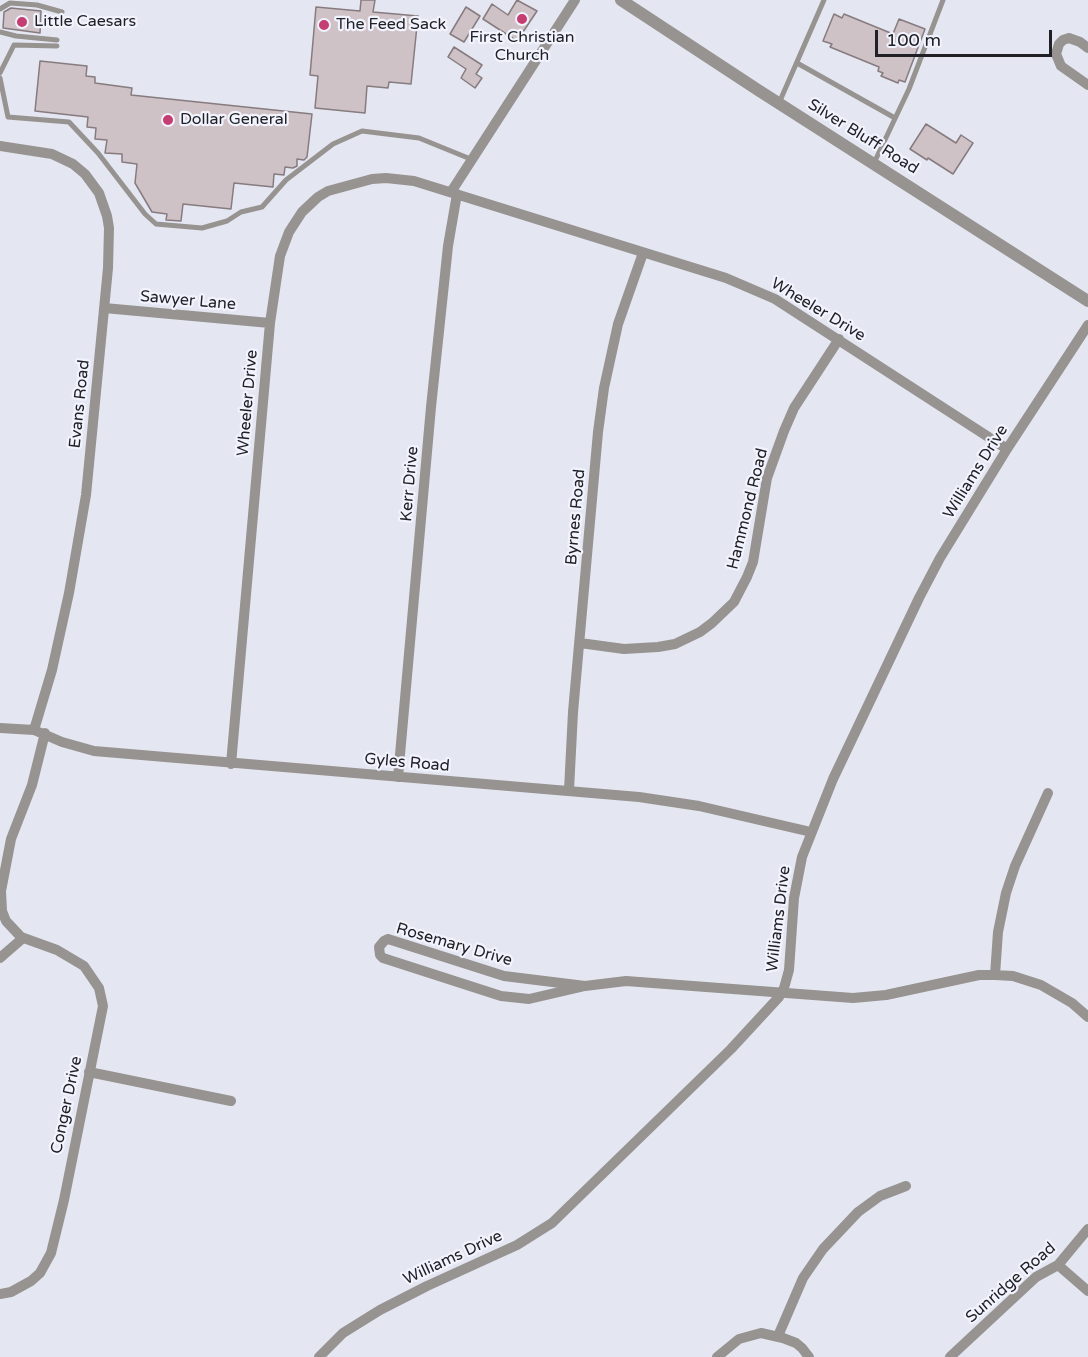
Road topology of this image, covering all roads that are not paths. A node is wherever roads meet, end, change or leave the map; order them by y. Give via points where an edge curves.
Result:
1 (575, 0) edge
2 (621, 0) edge
3 (824, 0) edge
4 (943, 0) edge
5 (0, 9) edge
6 (62, 12) dead end
7 (0, 32) edge
8 (1088, 48) edge
9 (797, 63) junction
10 (0, 75) edge
11 (1088, 85) edge
12 (779, 103) junction
13 (896, 118) junction
14 (0, 146) edge
15 (473, 159) junction
16 (874, 163) junction
17 (454, 193) junction
18 (643, 253) junction
19 (1088, 301) edge
20 (104, 308) junction
21 (270, 322) junction
22 (1088, 326) edge
23 (839, 339) junction
24 (1007, 449) junction
25 (580, 643) junction
26 (0, 728) edge
27 (40, 732) junction
28 (231, 764) junction
29 (398, 777) junction
30 (569, 790) junction
31 (1048, 793) dead end
32 (811, 832) junction
33 (23, 938) junction
34 (0, 958) edge
35 (995, 975) junction
36 (585, 986) junction
37 (782, 991) junction
38 (1088, 1017) edge
39 (89, 1072) junction
40 (231, 1101) dead end
41 (906, 1186) dead end
42 (1088, 1229) edge
43 (1058, 1265) junction
44 (1088, 1291) edge
45 (0, 1294) edge
46 (778, 1336) junction
47 (319, 1357) edge
48 (717, 1357) edge
49 (809, 1357) edge
50 (950, 1357) edge

1 - 15 street, Kerr Drive
2 - 12 street, Silver Bluff Road
3 - 9 lane
4 - 13 lane
5 - 6 lane via 10,3
7 - 10 lane via 57,43 14,45
8 - 11 street via 1063,39 1056,54 1061,66
9 - 12 lane
9 - 13 lane
10 - 15 lane via 8,117 69,122 156,224 202,228 262,207 286,180 333,144 362,131 419,138
12 - 16 street, Silver Bluff Road
13 - 16 lane
14 - 20 street, Evans Road via 63,158 85,174 99,193 109,228
15 - 17 street, Kerr Drive
16 - 19 street, Silver Bluff Road
17 - 18 street, Wheeler Drive
17 - 21 street, Wheeler Drive via 414,181 386,178 351,183 318,196 302,212 284,242
17 - 29 street, Kerr Drive
18 - 23 street, Wheeler Drive via 726,278 776,299
18 - 25 street, Byrnes Road via 618,324 604,388
20 - 21 street, Sawyer Lane
20 - 27 street, Evans Road via 86,495
21 - 28 street, Wheeler Drive
22 - 24 street, Williams Drive
23 - 24 street, Wheeler Drive
23 - 25 street, Hammond Road via 794,408 784,431 767,478 753,562 734,602 700,632 675,644 624,649
24 - 32 street, Williams Drive via 919,598
25 - 30 street, Byrnes Road
26 - 27 street, Gyles Road
27 - 28 street, Gyles Road via 94,751
27 - 33 street, Evans Road via 32,785 11,839 1,891 6,921
28 - 29 street, Gyles Road
29 - 30 street, Gyles Road
30 - 32 street, Gyles Road via 699,806
31 - 35 street via 1006,893
32 - 37 street, Williams Drive via 797,877 789,970
33 - 34 street
33 - 39 street, Conger Drive via 75,959 95,980 103,1006
35 - 37 street via 853,998
35 - 38 street via 1041,985
36 - 36 street, Rosemary Drive via 504,976 392,940 379,947 383,958 501,996 530,999
36 - 37 street via 626,981
37 - 47 street, Williams Drive via 732,1049 552,1223 518,1245 380,1310 344,1333
39 - 40 street
39 - 45 street, Conger Drive via 51,1253 31,1281
41 - 46 street via 880,1196 858,1212 823,1249 798,1287
42 - 43 street, Sunridge Road
43 - 44 street
43 - 50 street, Sunridge Road via 1036,1277
46 - 48 street via 748,1335
46 - 49 street via 796,1343

